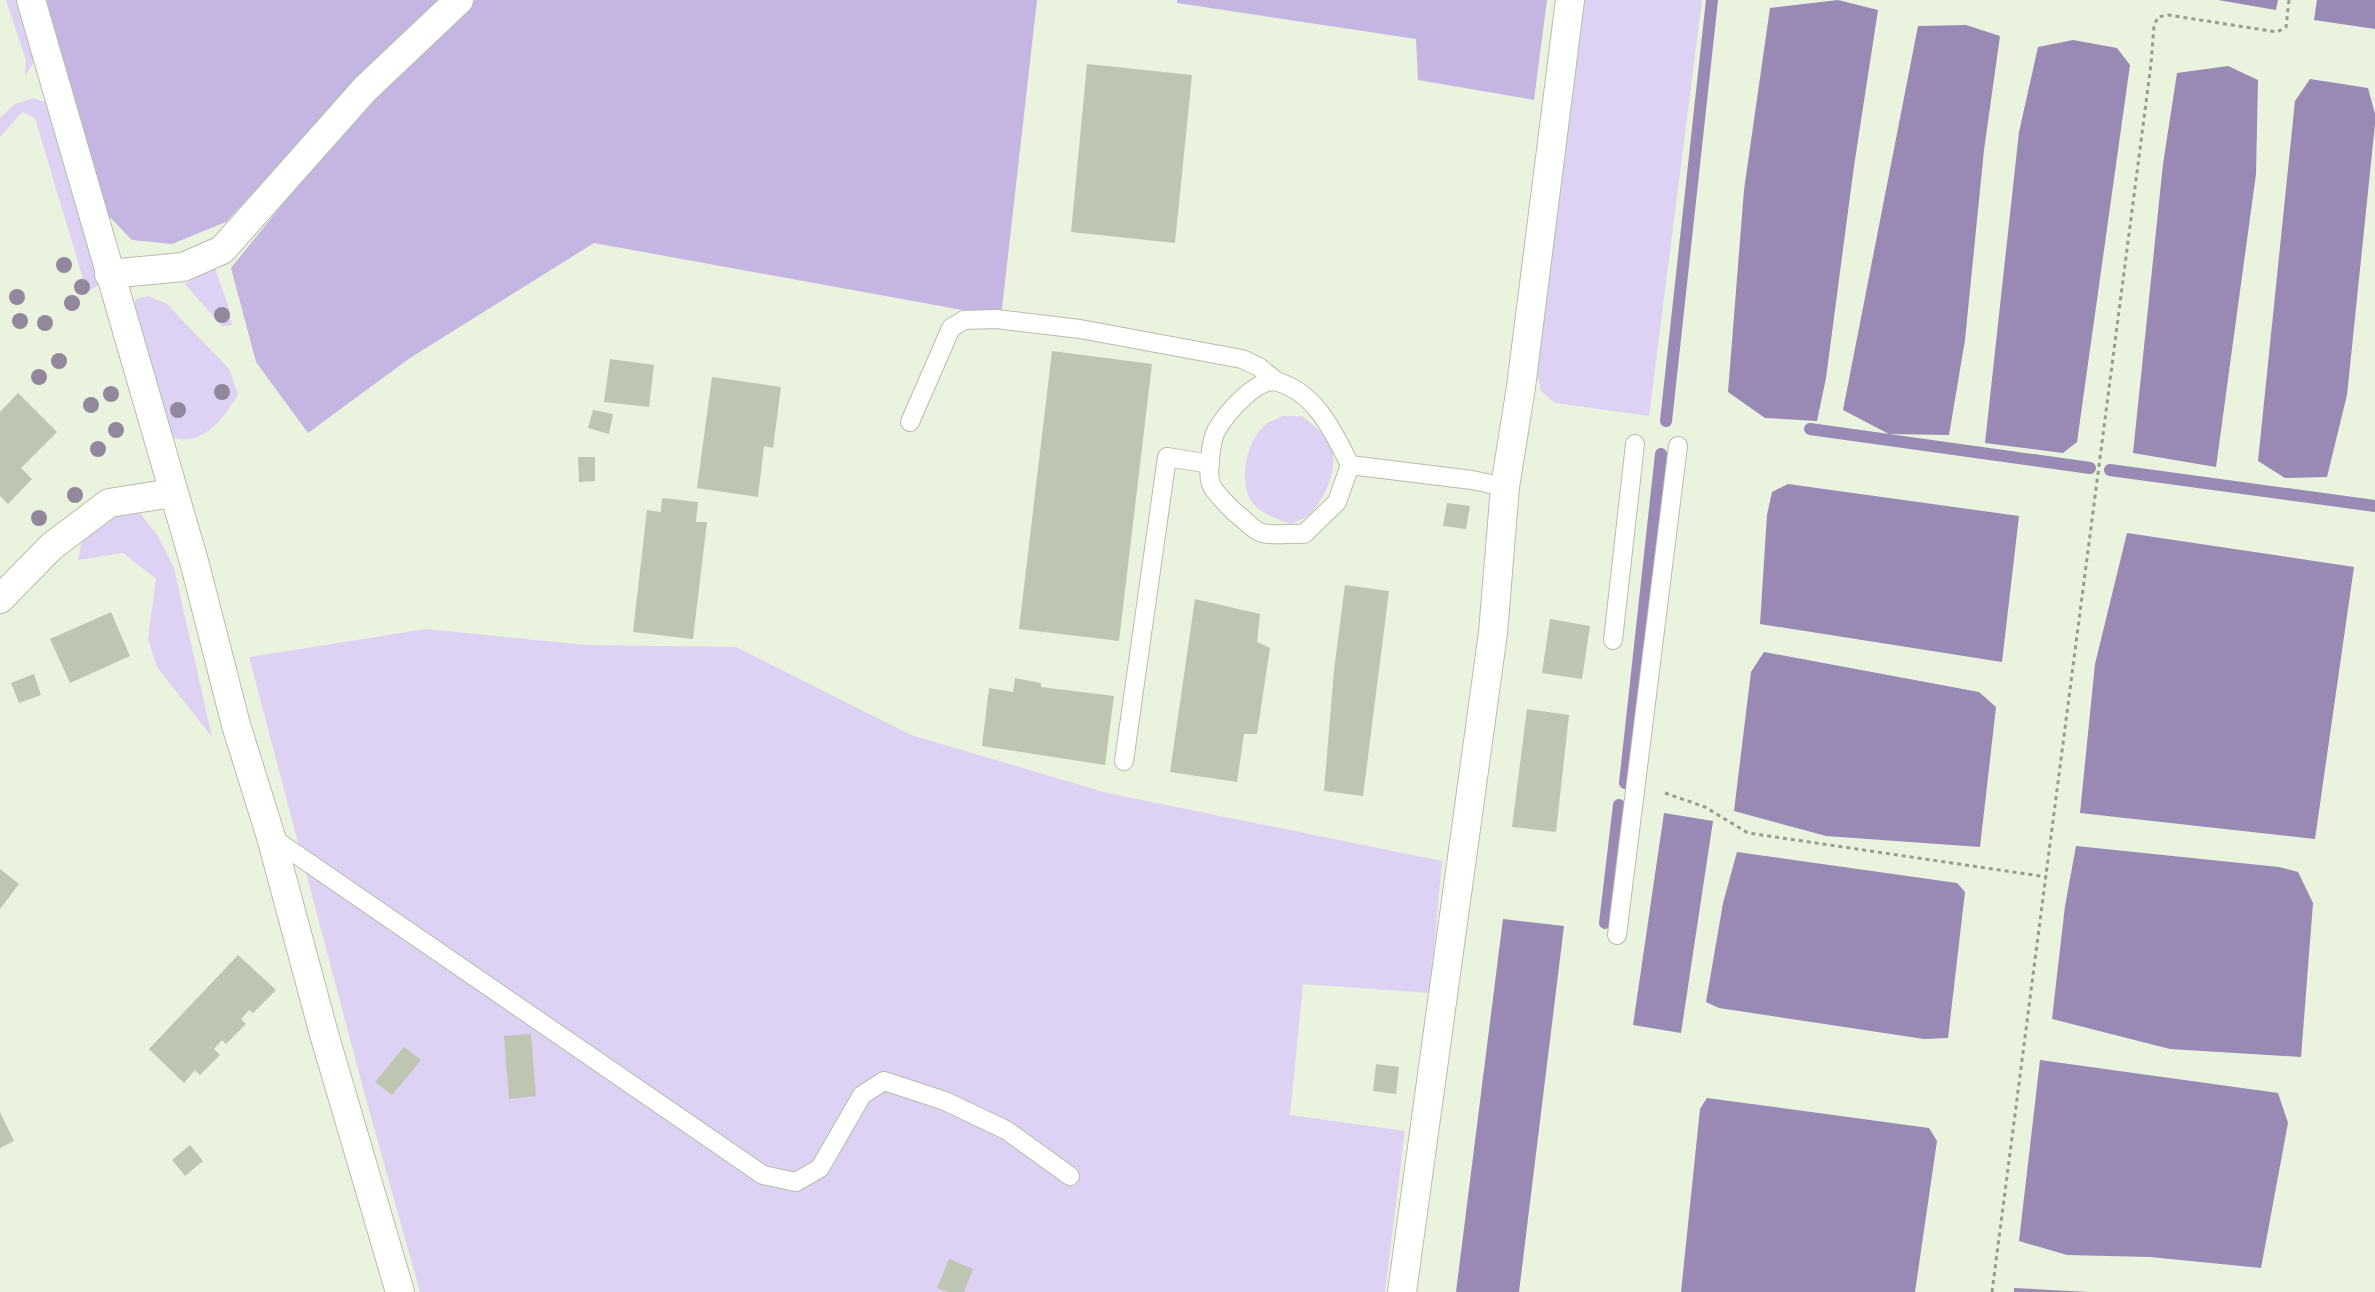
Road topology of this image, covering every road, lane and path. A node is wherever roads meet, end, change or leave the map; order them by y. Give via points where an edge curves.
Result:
1 (31, 0) edge
2 (459, 0) edge
3 (1570, 0) edge
4 (2290, 0) edge
5 (109, 274) junction
6 (1276, 381) junction
7 (910, 422) dead end
8 (1635, 444) dead end
9 (1678, 446) dead end
10 (1210, 464) junction
11 (1350, 465) junction
12 (1505, 487) junction
13 (172, 493) junction
14 (0, 599) edge
15 (1613, 640) dead end
16 (1124, 761) dead end
17 (1658, 790) dead end
18 (271, 837) junction
19 (2047, 877) junction
20 (1617, 935) dead end
21 (1070, 1176) dead end
22 (400, 1292) edge
23 (1402, 1292) edge
24 (1992, 1292) edge

1 - 5 street
2 - 5 street via 365,89 222,250 183,267
3 - 12 street via 1521,387
4 - 19 path via 2286,27 2277,32 2168,15 2158,17 2154,26
5 - 13 street
6 - 7 lane via 1259,367 1242,359 1080,328 964,320 952,328
6 - 10 lane via 1257,385 1237,404 1216,432
6 - 11 lane via 1312,403 1330,426
8 - 15 lane
9 - 20 lane
10 - 11 lane via 1211,484 1235,512 1261,533 1304,534 1337,502
10 - 16 lane via 1167,457
11 - 12 lane
12 - 23 street via 1493,633
13 - 14 street via 109,503 52,546
13 - 18 street via 236,725
17 - 19 path via 1705,807 1748,833
18 - 21 lane via 762,1174 796,1182 820,1168 862,1094 884,1081 945,1101 1006,1130
18 - 22 street via 324,1034
19 - 24 path

